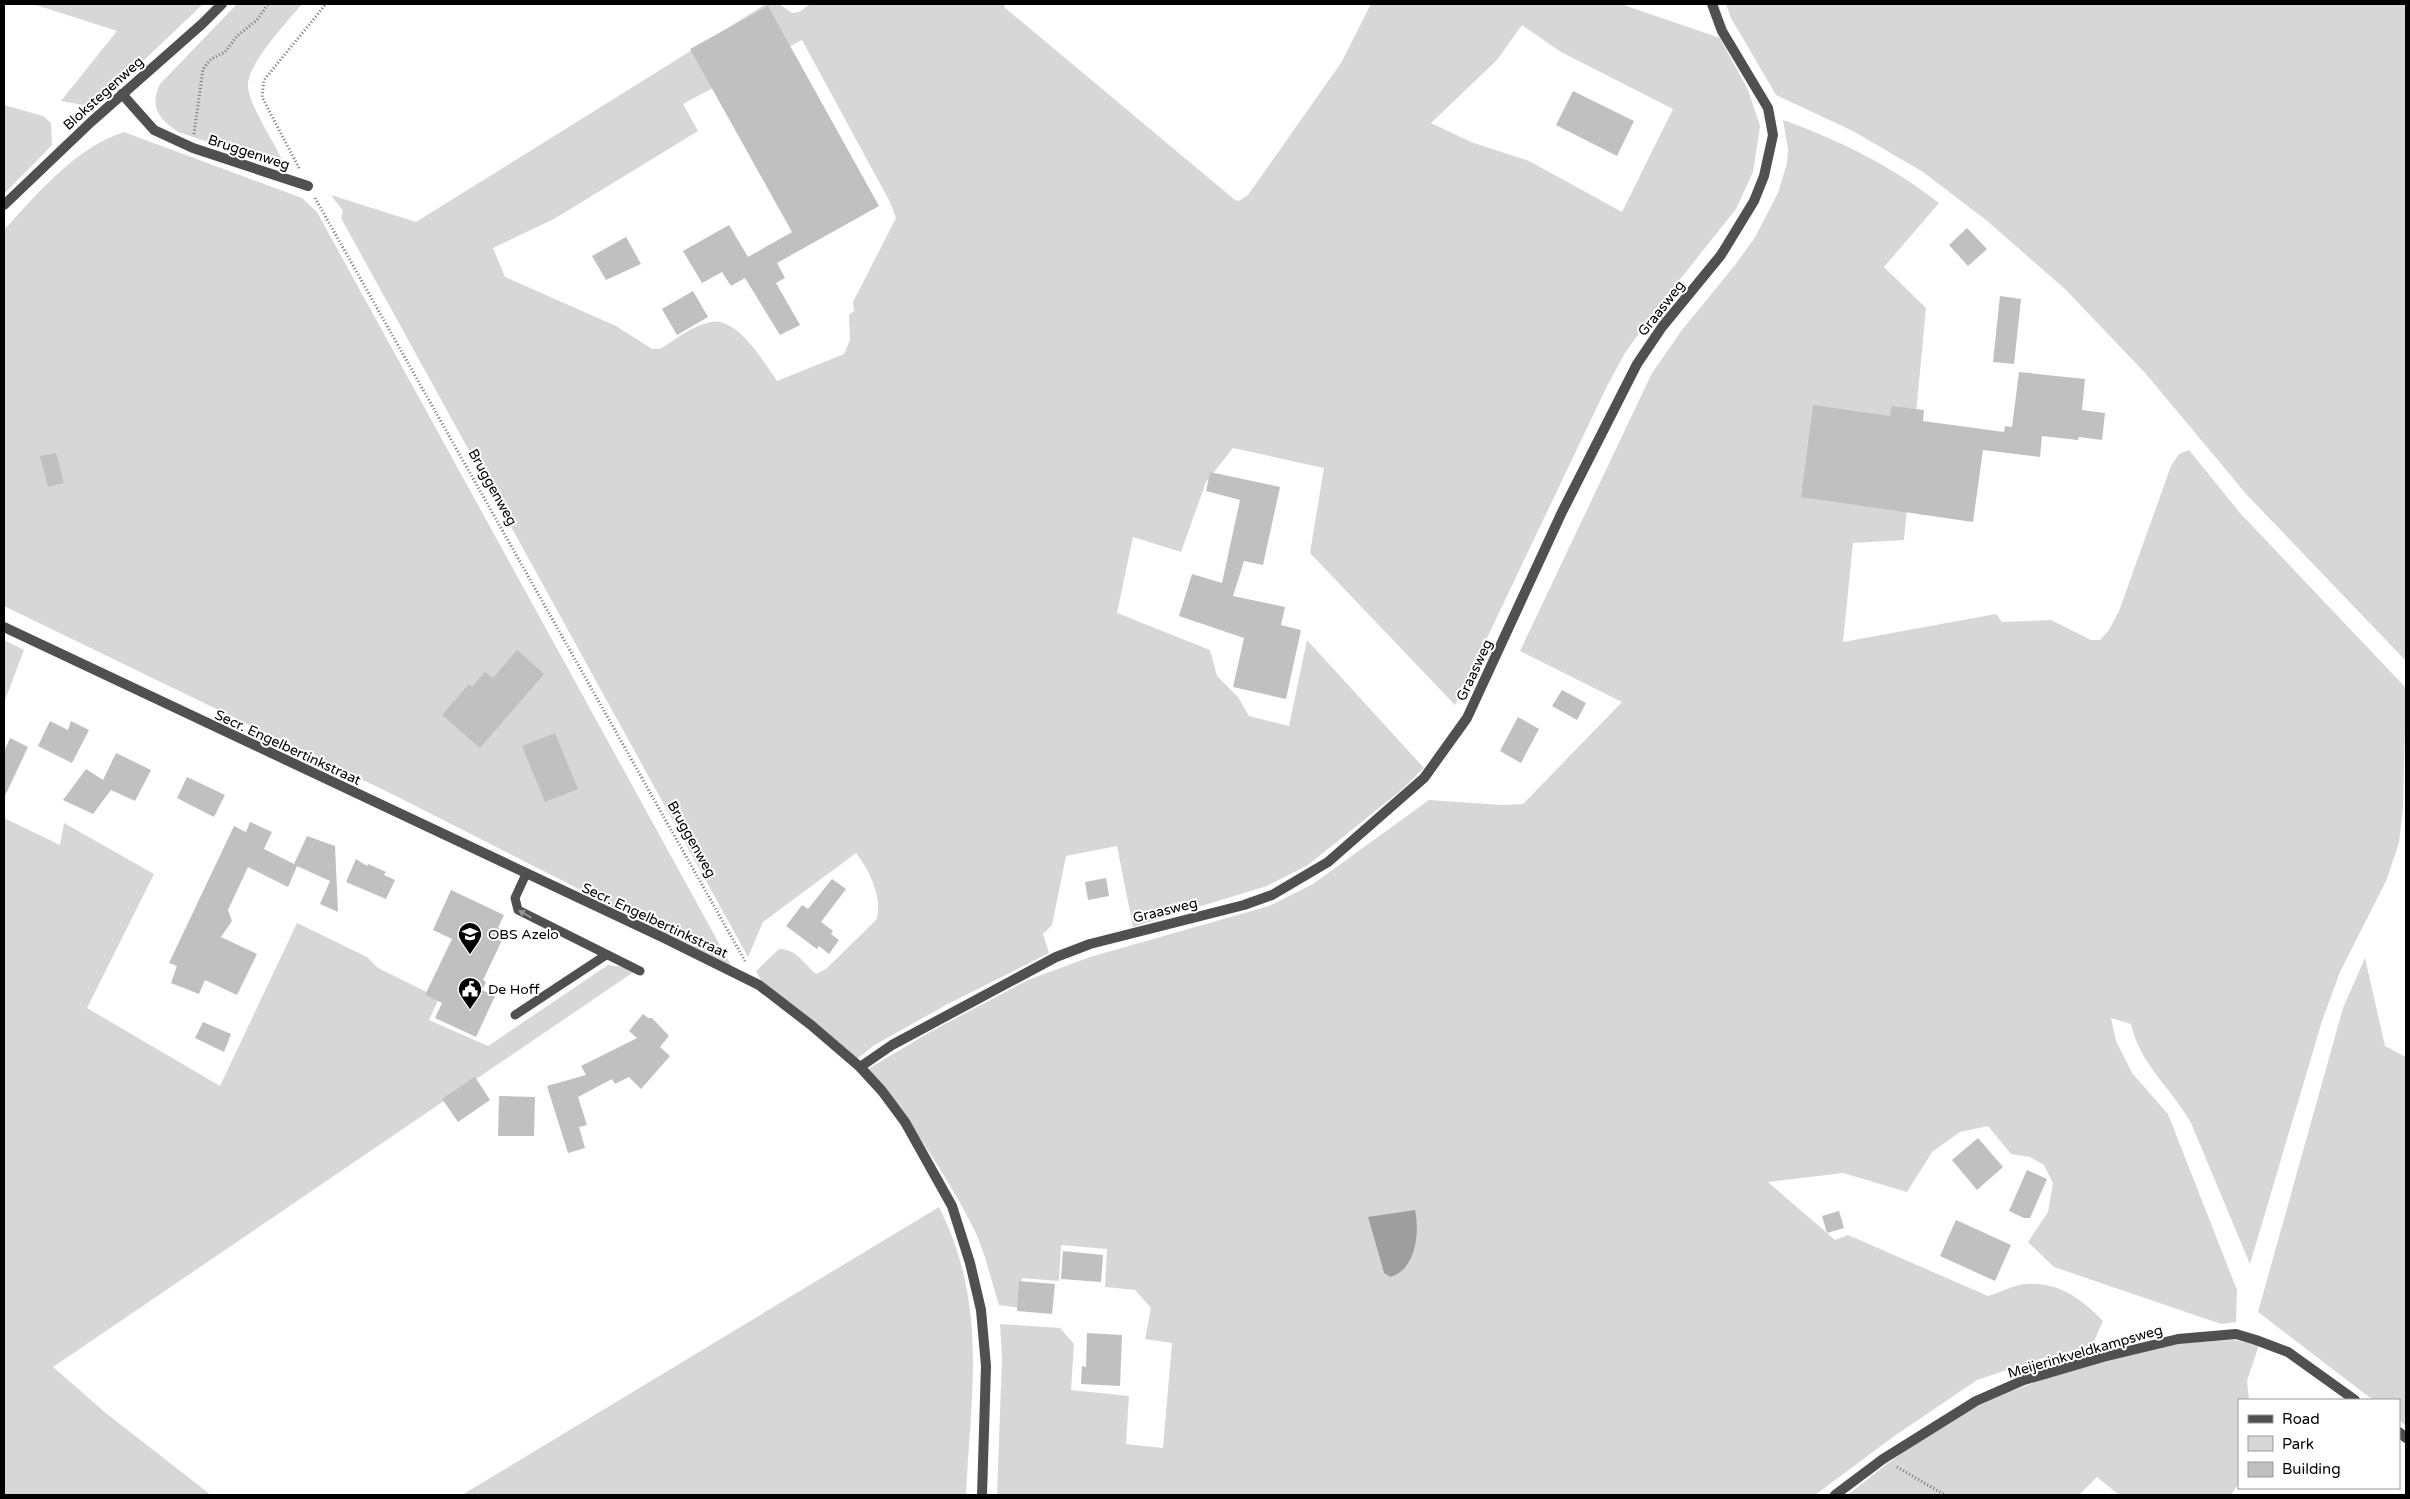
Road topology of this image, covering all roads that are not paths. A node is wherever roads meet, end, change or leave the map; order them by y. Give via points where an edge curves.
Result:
1 (222, 4) edge
2 (1712, 4) edge
3 (122, 94) junction
4 (308, 186) road end
5 (4, 205) edge
6 (4, 627) edge
7 (526, 874) junction
8 (606, 955) junction
9 (640, 971) dead end
10 (515, 1015) dead end
11 (860, 1068) junction
12 (2354, 1399) edge
13 (982, 1495) edge
14 (1835, 1495) edge

1 - 3 street, Blokstegenweg
2 - 11 street, Graasweg via 1722,31 1768,108 1773,135 1764,176 1754,201 1721,255 1662,327 1637,364 1562,512 1467,718 1424,778 1328,862 1272,895 1090,944 1056,957 892,1045
3 - 4 street, Bruggenweg via 154,130 193,148
3 - 5 street, Blokstegenweg
6 - 7 street, Secr. Engelbertinkstraat
8 -> 7 lane via 518,910 515,898
7 - 11 street, Secr. Engelbertinkstraat via 759,986
8 - 9 lane
8 - 10 lane
11 - 13 street, Secr. Engelbertinkstraat via 905,1122 952,1206 970,1263 981,1310 986,1366
12 - 14 street, Meijerinkveldkampsweg via 2288,1352 2236,1334 2178,1339 2024,1380 1976,1401 1883,1459

